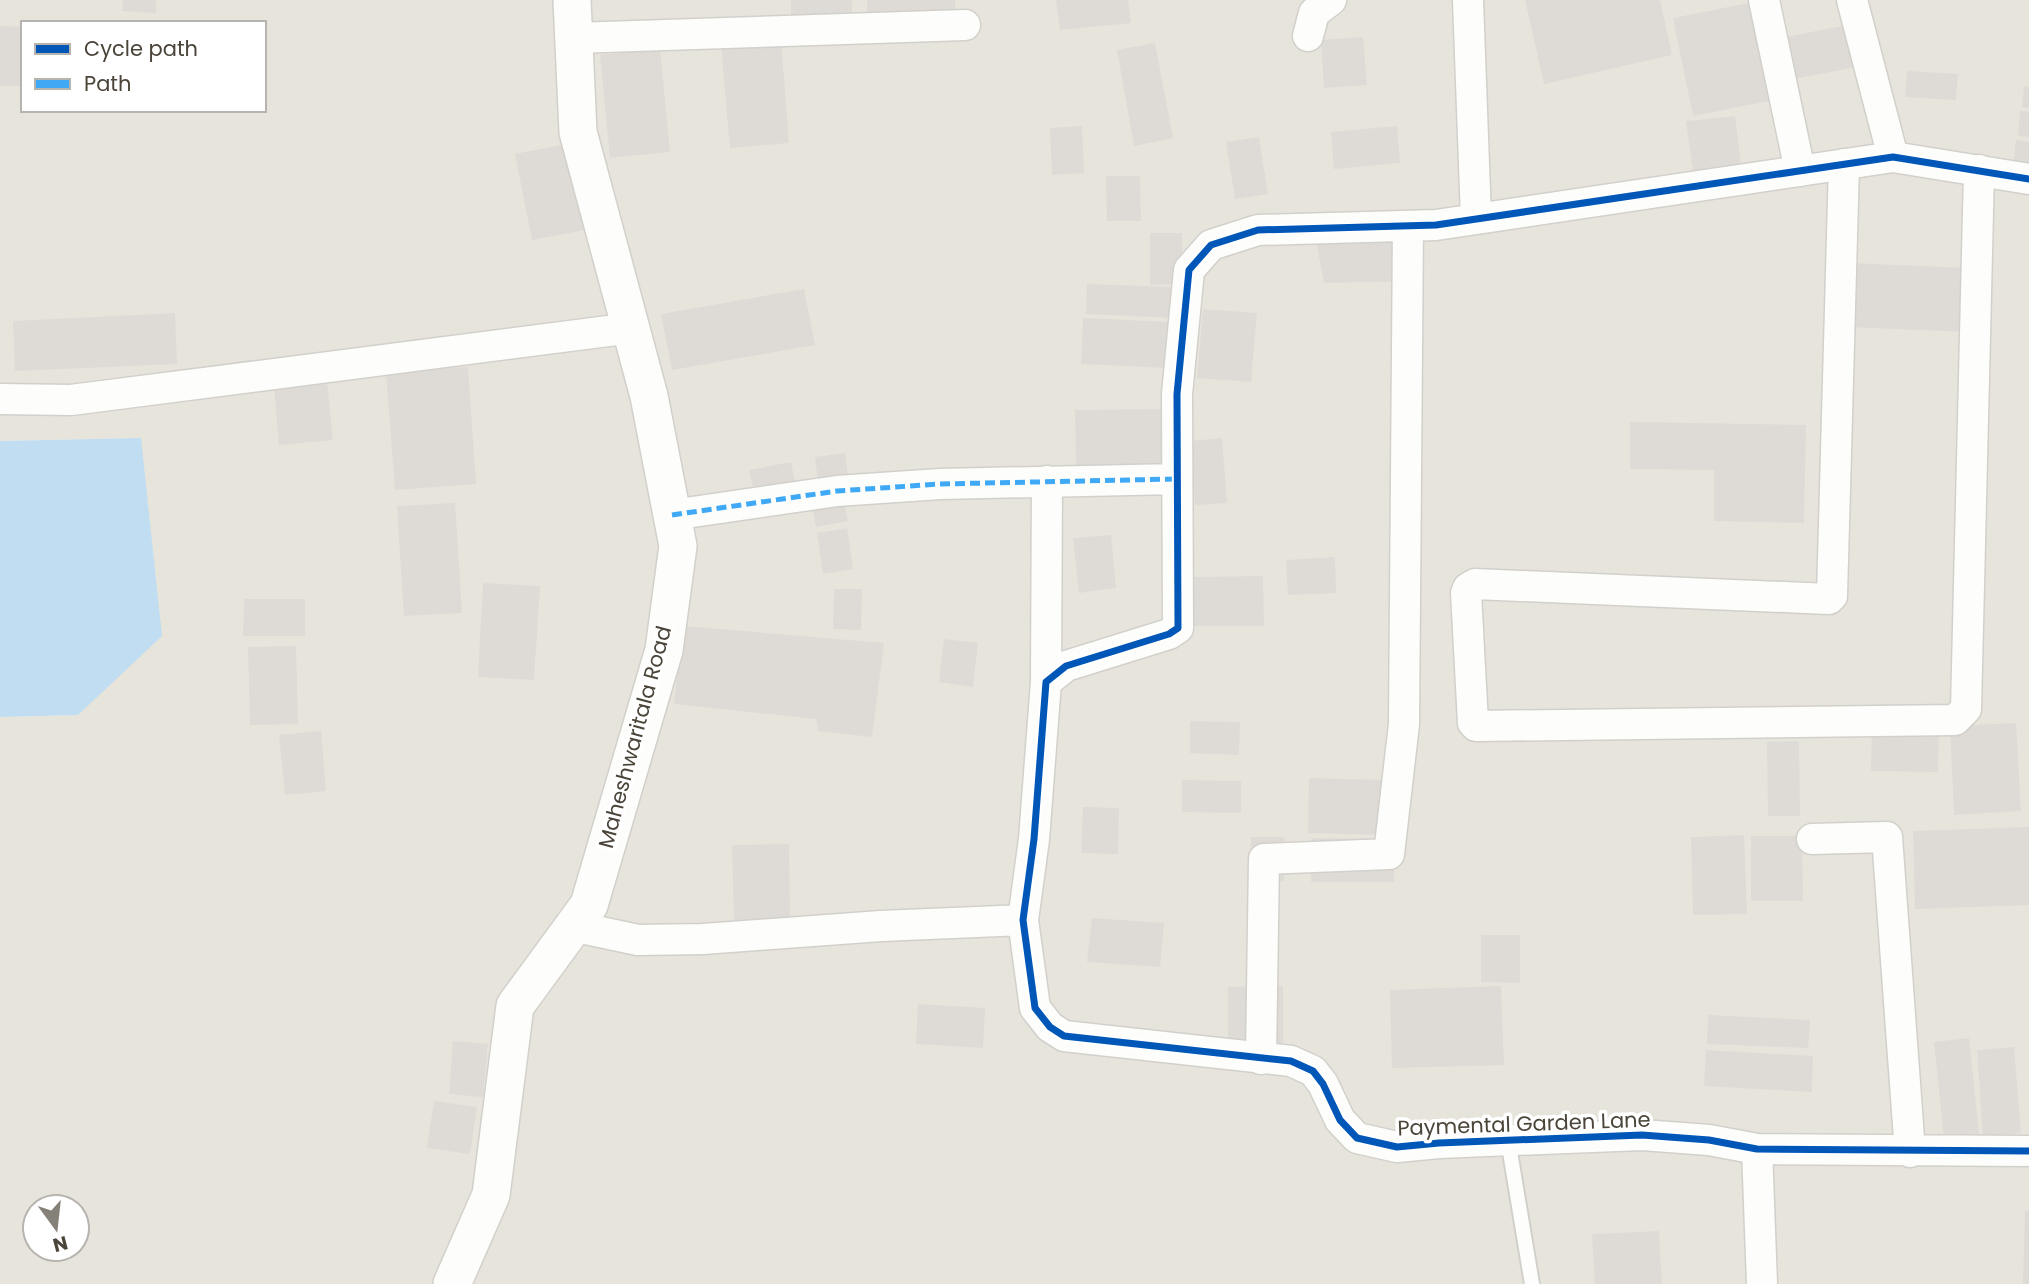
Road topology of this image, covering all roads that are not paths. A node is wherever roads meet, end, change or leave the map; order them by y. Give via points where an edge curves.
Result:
1 (572, 0) edge
2 (1331, 0) edge
3 (1468, 0) edge
4 (1764, 0) edge
5 (1852, 0) edge
6 (965, 25) dead end
7 (1308, 36) dead end
8 (574, 38) junction
9 (1893, 157) junction
10 (1844, 164) junction
11 (1979, 170) junction
12 (1800, 171) junction
13 (2029, 179) edge
14 (1476, 219) junction
15 (1408, 226) junction
16 (632, 328) junction
17 (0, 399) edge
18 (1176, 479) junction
19 (1047, 481) junction
20 (671, 515) junction
21 (1046, 682) junction
22 (1812, 839) dead end
23 (1023, 920) junction
24 (572, 926) junction
25 (1261, 1059) junction
26 (1508, 1140) junction
27 (1757, 1149) junction
28 (2029, 1151) edge
29 (1910, 1152) junction
30 (452, 1284) edge
31 (1532, 1284) edge
32 (1762, 1284) edge

1 - 8 street, Maheshwaritala Road
2 - 7 street via 1314,13
3 - 14 street
4 - 12 street
5 - 9 street
6 - 8 street
8 - 16 street, Maheshwaritala Road via 578,132
9 - 10 street
9 - 11 street
10 - 11 street via 1835,592 1829,599 1475,584 1466,593 1476,726 1955,720 1962,716 1966,709
10 - 12 street
11 - 13 street
12 - 14 street
14 - 15 street
15 - 18 street via 1258,230 1211,245 1197,258 1189,270 1177,394
15 - 25 street via 1404,724 1389,854 1264,859
16 - 17 street via 71,400
16 - 20 street, Maheshwaritala Road
18 - 19 street
18 - 21 street via 1178,628 1066,666
19 - 20 street via 837,491
19 - 21 street, Paymental Garden Lane
20 - 24 street, Maheshwaritala Road via 678,546 664,650 589,905
21 - 23 street, Paymental Garden Lane
22 - 29 street via 1887,837
23 - 24 street via 638,940
23 - 25 street, Paymental Garden Lane via 1035,1008 1064,1037
24 - 30 street, Maheshwaritala Road via 515,1006 491,1195
25 - 26 street, Paymental Garden Lane via 1291,1061 1313,1071 1340,1120 1357,1138 1397,1147
26 - 27 street, Paymental Garden Lane via 1642,1135
26 - 31 lane
27 - 29 street, Paymental Garden Lane
27 - 32 street
28 - 29 street, Paymental Garden Lane

